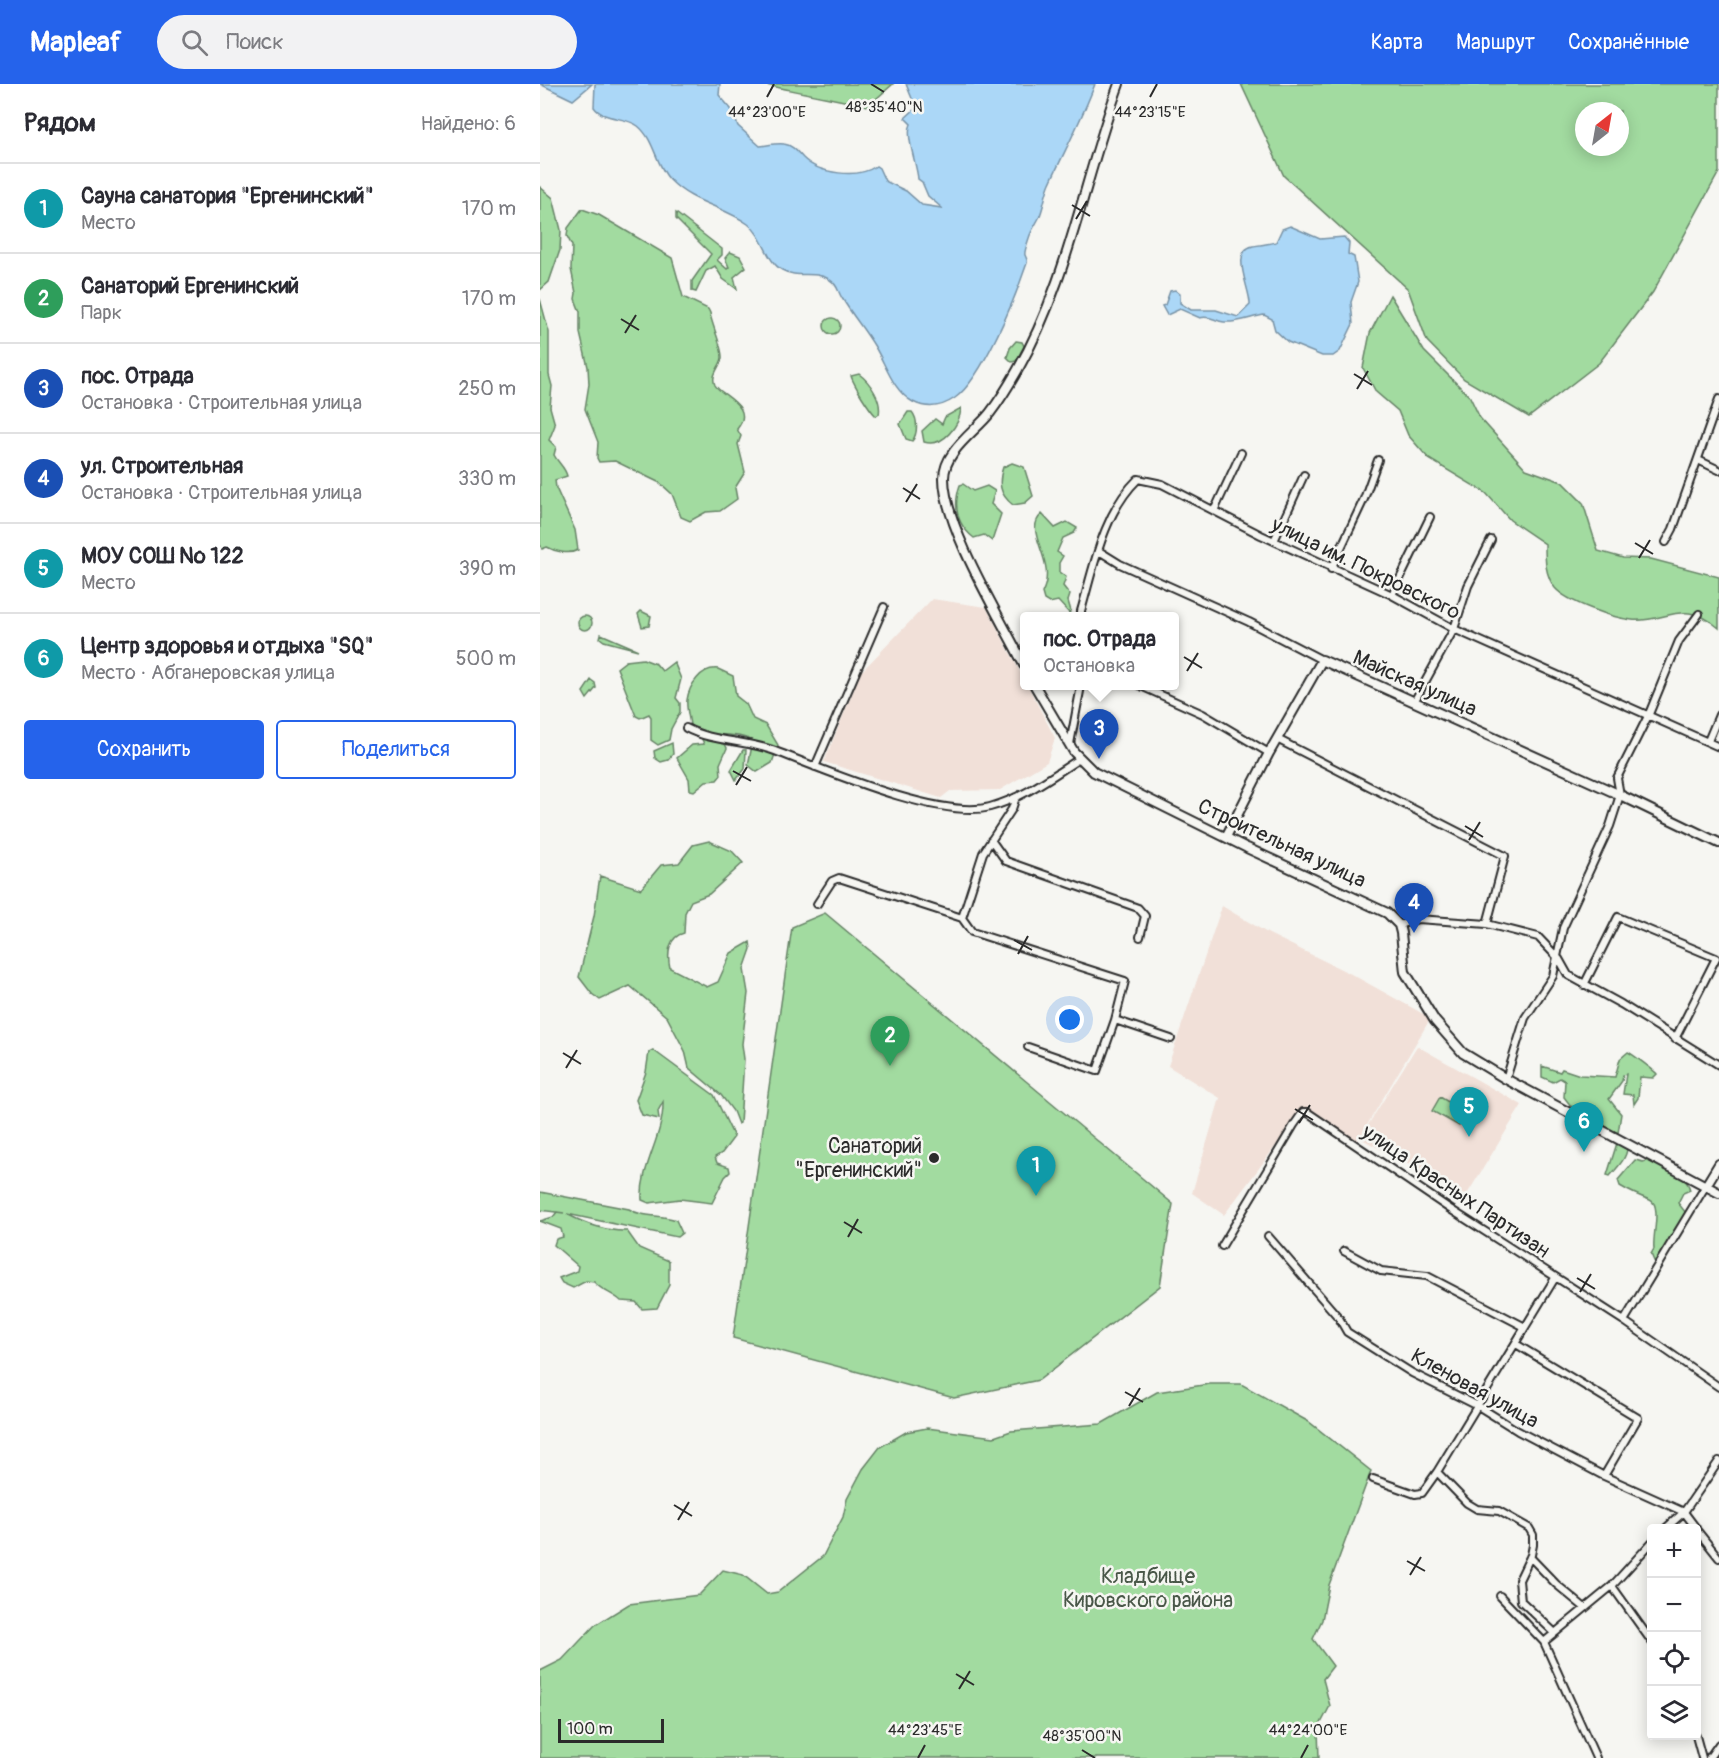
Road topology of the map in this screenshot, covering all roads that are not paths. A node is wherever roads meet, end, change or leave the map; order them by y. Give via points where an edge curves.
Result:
1 (1119, 84) edge
2 (1719, 399) edge
3 (1241, 453) dead end
4 (1378, 460) dead end
5 (1698, 460) junction
6 (1719, 470) edge
7 (1304, 475) dead end
8 (1214, 511) junction
9 (1430, 517) dead end
10 (1491, 540) dead end
11 (1274, 542) junction
12 (1666, 542) dead end
13 (1099, 551) junction
14 (1331, 569) junction
15 (1392, 596) junction
16 (884, 607) dead end
17 (1082, 612) edge
18 (1699, 614) dead end
19 (1454, 629) junction
20 (1020, 657) edge
21 (1322, 660) junction
22 (1037, 690) edge
23 (1080, 690) edge
24 (1150, 690) edge
25 (1414, 702) junction
26 (1650, 713) junction
27 (1719, 715) edge
28 (686, 728) dead end
29 (1277, 739) junction
30 (1708, 741) junction
31 (1070, 744) junction
32 (1719, 747) edge
33 (1269, 753) junction
34 (1078, 759) junction
35 (815, 767) junction
36 (1620, 795) junction
37 (1016, 797) junction
38 (1226, 837) junction
39 (991, 840) junction
40 (1719, 843) edge
41 (818, 904) dead end
42 (962, 918) junction
43 (1487, 924) junction
44 (1399, 925) junction
45 (1140, 937) dead end
46 (1559, 959) junction
47 (1584, 985) junction
48 (1115, 1020) junction
49 (1171, 1039) dead end
50 (1675, 1039) junction
51 (1028, 1047) dead end
52 (1719, 1065) edge
53 (1506, 1079) junction
54 (1719, 1164) edge
55 (1706, 1187) junction
56 (1719, 1193) edge
57 (1268, 1236) dead end
58 (1222, 1246) dead end
59 (1344, 1251) dead end
60 (1555, 1278) junction
61 (1624, 1321) junction
62 (1525, 1328) junction
63 (1516, 1344) junction
64 (1719, 1387) edge
65 (1478, 1406) junction
66 (1719, 1461) edge
67 (1437, 1472) junction
68 (1604, 1476) junction
69 (1372, 1479) dead end
70 (1684, 1512) junction
71 (1670, 1524) edge
72 (1692, 1524) edge
73 (1701, 1535) edge
74 (1647, 1548) edge
75 (1530, 1557) junction
76 (1719, 1558) edge
77 (1612, 1586) junction
78 (1500, 1596) dead end
79 (1585, 1608) junction
80 (1555, 1634) junction
81 (1647, 1635) edge
82 (1544, 1642) junction
83 (1697, 1740) edge
84 (1719, 1744) edge
85 (1596, 1758) edge
86 (1702, 1758) edge
87 (1709, 1758) edge

1 - 20 street via 1055,285 1033,341 995,406 956,450 944,475 947,499 964,548
2 - 5 street
3 - 8 street
4 - 14 street
5 - 6 street
5 - 12 street
7 - 11 street
8 - 11 street, улица им. Покровского
8 - 13 street, улица им. Покровского via 1162,484 1138,479 1110,516
9 - 15 street
10 - 19 street via 1467,586
11 - 14 street, улица им. Покровского
13 - 17 street, улица им. Покровского
13 - 21 street, Майская улица
14 - 15 street, улица им. Покровского
15 - 19 street, улица им. Покровского
16 - 35 street
18 - 26 street via 1679,641
19 - 25 street
19 - 26 street, улица им. Покровского
21 - 25 street, Майская улица
21 - 29 street
22 - 31 street, Строительная улица
23 - 31 street
24 - 33 street via 1203,714
25 - 36 street, Майская улица
26 - 30 street, улица им. Покровского
26 - 36 street via 1617,778
27 - 30 street
28 - 35 street via 757,745
29 - 33 street
29 - 43 street via 1505,856
30 - 32 street, улица им. Покровского
31 - 34 street, Строительная улица
33 - 38 street
34 - 37 street
34 - 38 street, Строительная улица via 1102,777
35 - 37 street via 946,808 989,807
36 - 40 street, Майская улица
36 - 46 street via 1610,826 1563,928
37 - 39 street
38 - 44 street, Строительная улица via 1370,903
39 - 42 street via 982,853
39 - 45 street via 1006,861 1138,908 1145,916
41 - 42 street via 832,881 839,878
42 - 48 street via 972,932 1125,981
43 - 44 street via 1418,919
43 - 46 street via 1538,937
44 - 53 street via 1405,972 1420,999 1463,1053
46 - 47 street via 1568,975
46 - 53 street via 1554,976 1525,1018
47 - 50 street
47 - 50 street via 1618,917 1716,958
48 - 49 street
48 - 51 street via 1097,1071
50 - 52 street
53 - 55 street
54 - 55 street
55 - 56 street
55 - 61 street
57 - 65 street, Кленовая улица via 1347,1332 1412,1373
58 - 60 street, улица Красных Партизан via 1294,1125 1307,1112
59 - 62 street via 1381,1271 1427,1276
60 - 61 street, улица Красных Партизан
60 - 62 street
61 - 64 street, улица Красных Партизан
62 - 63 street
63 - 65 street
63 - 68 street via 1638,1418
65 - 67 street
65 - 68 street, Кленовая улица
66 - 70 street
67 - 69 street via 1422,1493 1415,1494
67 - 75 street via 1476,1509 1499,1511 1529,1528 1533,1535
68 - 70 street, Кленовая улица
70 - 71 street
70 - 72 street, Кленовая улица
73 - 76 street, Кленовая улица
74 - 77 street
75 - 79 street
75 - 80 street via 1519,1580 1521,1601
77 - 79 street
77 - 81 street
78 - 82 street
79 - 80 street
80 - 82 street
82 - 85 street
83 - 86 street
84 - 87 street

